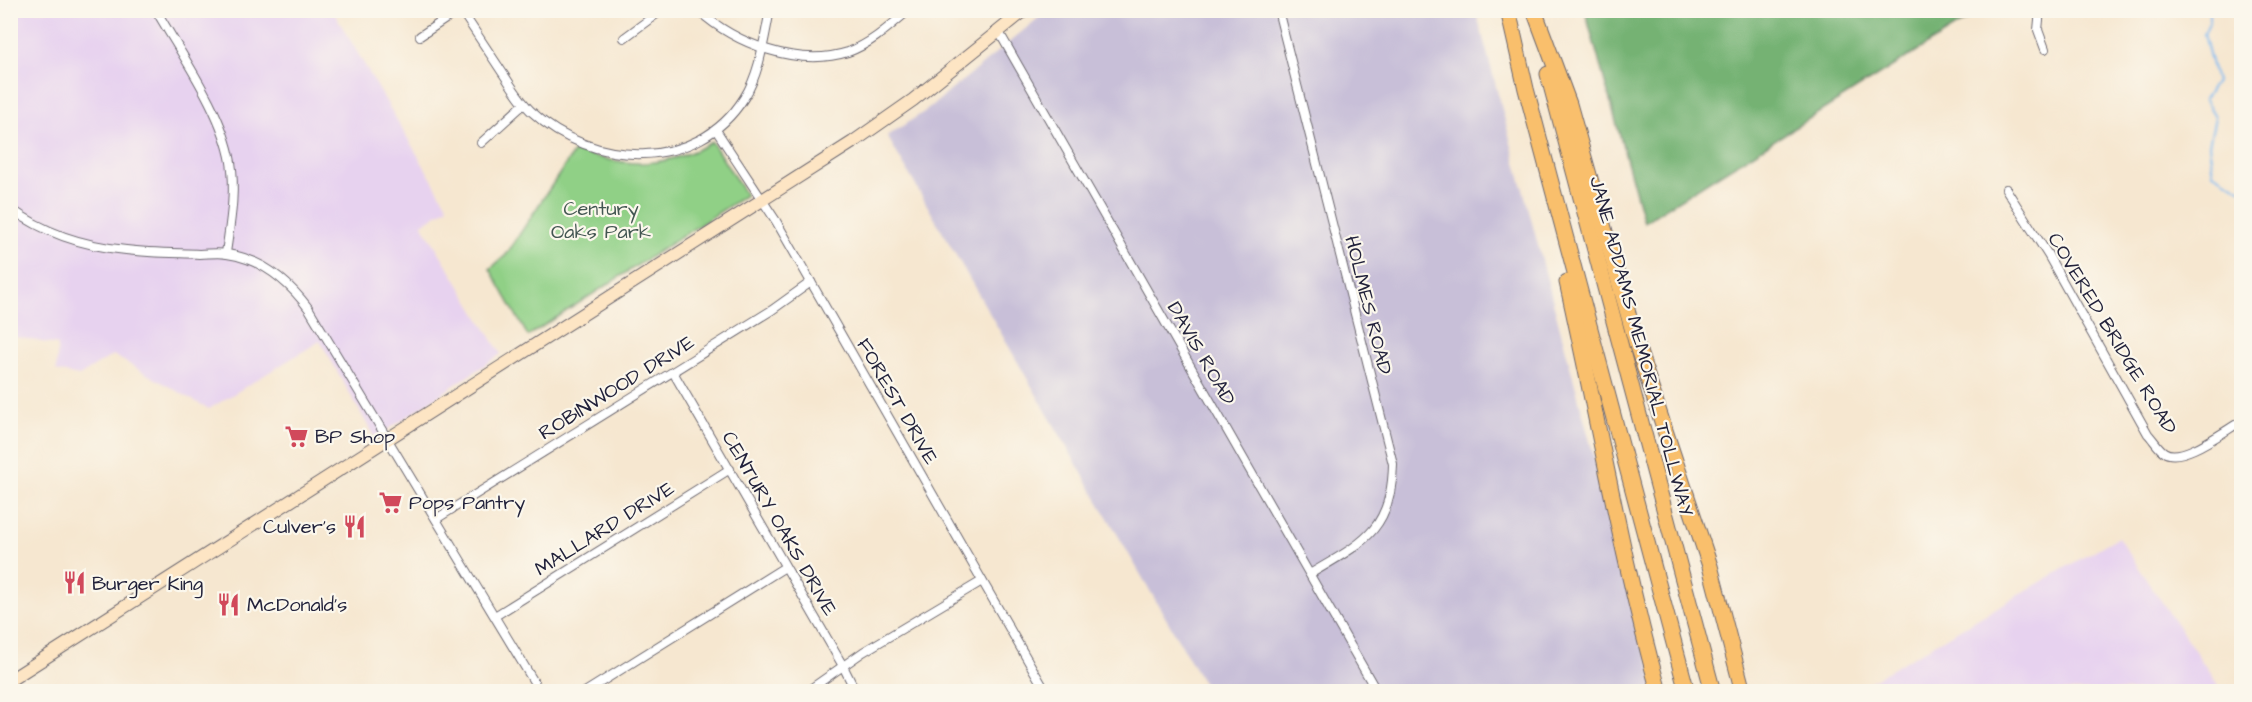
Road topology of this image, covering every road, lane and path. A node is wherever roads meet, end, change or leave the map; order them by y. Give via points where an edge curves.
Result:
1 (156, 10) edge
2 (460, 10) edge
3 (662, 10) edge
4 (698, 10) edge
5 (770, 10) edge
6 (909, 10) edge
7 (1025, 10) edge
8 (1278, 10) edge
9 (1508, 10) edge
10 (1532, 10) edge
11 (2040, 10) edge
12 (999, 32) junction
13 (420, 36) dead end
14 (624, 38) dead end
15 (762, 47) junction
16 (2045, 49) dead end
17 (1526, 89) junction
18 (524, 104) junction
19 (716, 130) junction
20 (481, 143) dead end
21 (2006, 189) dead end
22 (761, 199) junction
23 (10, 208) edge
24 (226, 254) junction
25 (811, 282) junction
26 (673, 372) junction
27 (2241, 421) edge
28 (388, 439) junction
29 (730, 469) junction
30 (436, 519) junction
31 (785, 567) junction
32 (1310, 574) junction
33 (982, 581) junction
34 (495, 616) junction
35 (843, 666) junction
36 (10, 680) edge
37 (540, 692) edge
38 (585, 692) edge
39 (806, 692) edge
40 (856, 692) edge
41 (1046, 692) edge
42 (1377, 692) edge
43 (1659, 692) edge
44 (1687, 692) edge
45 (1713, 692) edge
46 (1743, 692) edge

1 - 24 street via 214,112 227,147 233,184
2 - 13 street
2 - 18 street
3 - 14 street
4 - 15 street via 732,36
5 - 15 street
6 - 15 street via 860,46 836,55 792,55
7 - 12 main road
8 - 32 street, HOLMES ROAD via 1393,464 1390,495 1381,521 1356,547
9 - 17 highway
10 - 45 highway, JANE ADDAMS MEMORIAL TOLLWAY
10 - 46 highway via 1569,104 1638,349 1710,566
11 - 16 street via 2038,30
12 - 22 main road via 913,100
12 - 32 street, DAVIS ROAD
15 - 19 street via 745,97
17 - 43 highway via 1617,524
17 - 44 highway
18 - 19 street via 570,139 626,154 667,152
18 - 20 street
19 - 22 street, FOREST DRIVE
21 - 27 street, COVERED BRIDGE ROAD via 2048,255 2148,434 2165,453 2186,453
22 - 25 street, FOREST DRIVE
22 - 28 main road
23 - 24 street via 46,230 87,244 124,250
24 - 28 street via 270,270 296,292
25 - 26 street, ROBINWOOD DRIVE
25 - 33 street, FOREST DRIVE
26 - 29 street, CENTURY OAKS DRIVE
26 - 30 street, ROBINWOOD DRIVE
28 - 30 street
28 - 36 main road
29 - 31 street, CENTURY OAKS DRIVE
29 - 34 street, MALLARD DRIVE
30 - 34 street
31 - 35 street, CENTURY OAKS DRIVE
31 - 38 street
32 - 42 street, DAVIS ROAD
33 - 35 street
33 - 41 street, FOREST DRIVE
34 - 37 street
35 - 39 street
35 - 40 street, CENTURY OAKS DRIVE

